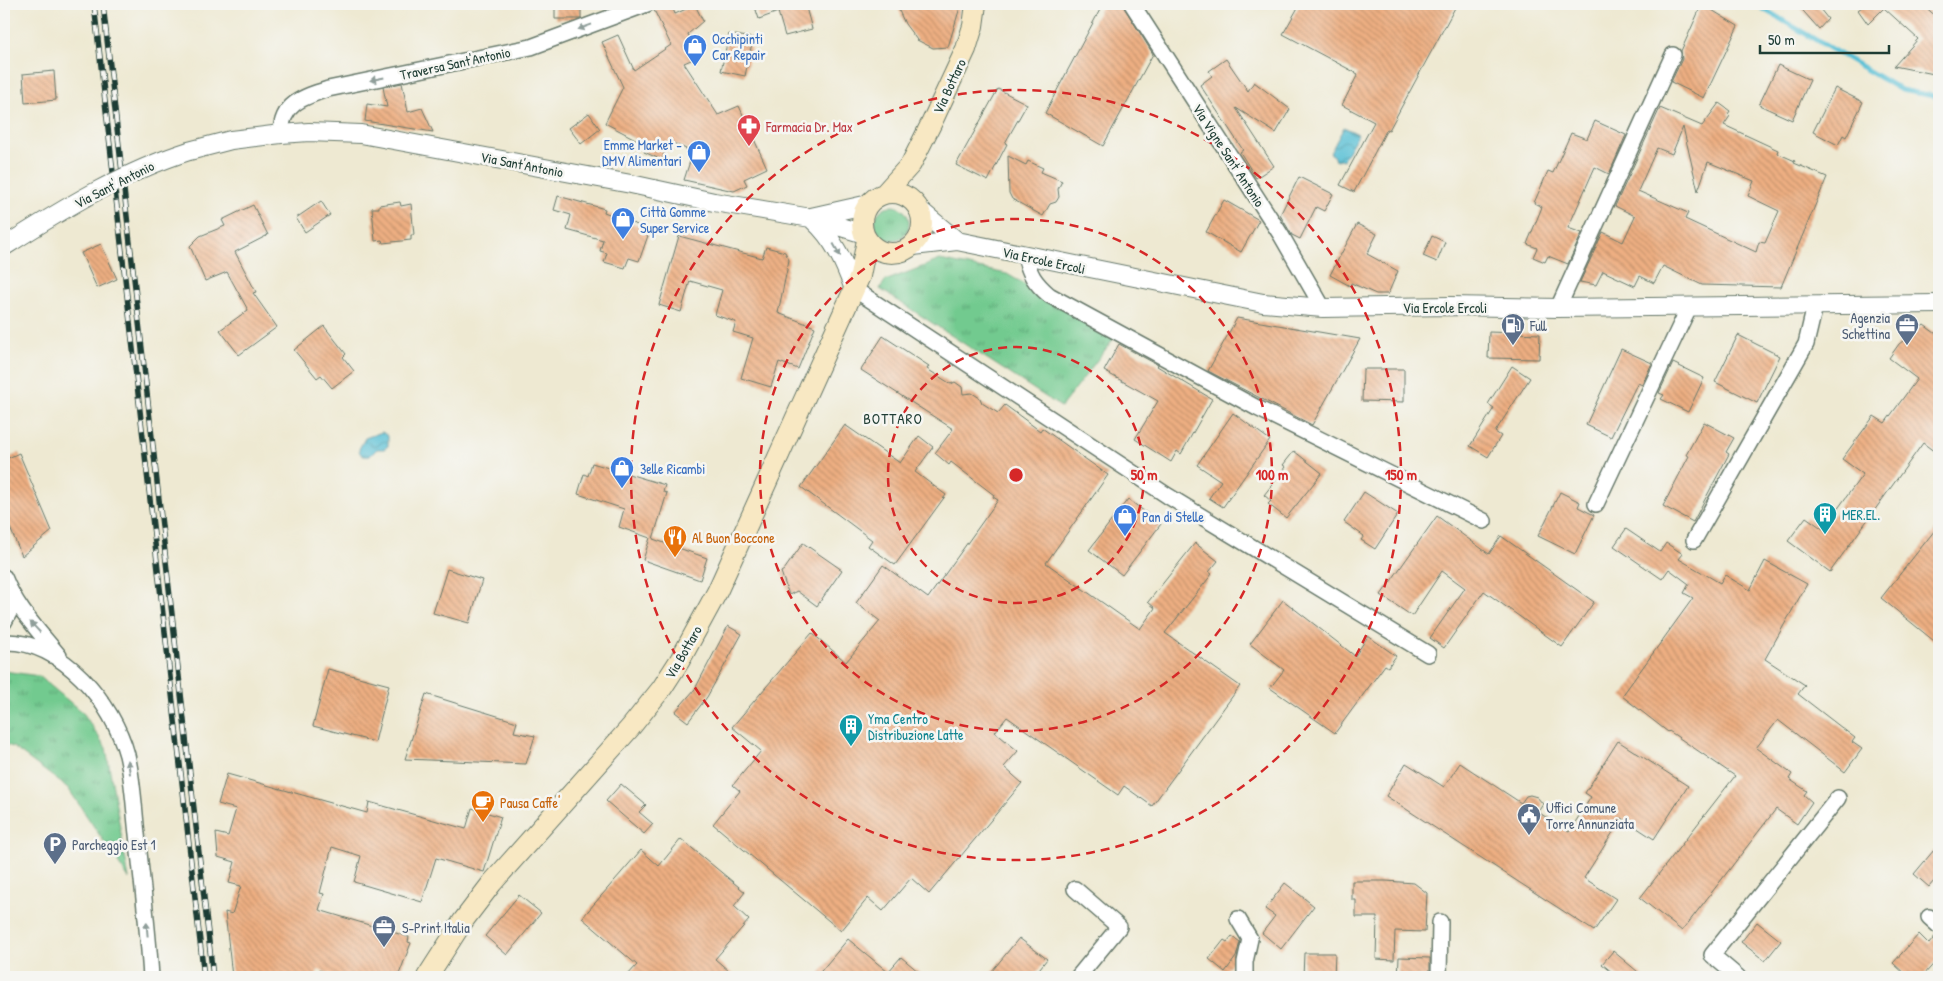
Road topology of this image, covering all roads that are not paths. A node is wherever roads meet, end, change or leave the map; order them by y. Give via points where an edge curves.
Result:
1 (647, 4) edge
2 (976, 4) edge
3 (1132, 4) edge
4 (1673, 55) dead end
5 (282, 134) junction
6 (232, 140) joint
7 (911, 164) junction
8 (877, 199) junction
9 (917, 206) junction
10 (810, 218) junction
11 (865, 237) junction
12 (957, 241) junction
13 (4, 246) edge
14 (913, 246) junction
15 (893, 254) junction
16 (1025, 256) junction
17 (857, 283) junction
18 (1939, 304) edge
19 (1815, 306) junction
20 (1689, 307) junction
21 (1323, 308) junction
22 (1558, 308) junction
23 (1596, 504) dead end
24 (1484, 521) dead end
25 (1694, 540) dead end
26 (6, 583) edge
27 (4, 622) edge
28 (4, 642) edge
29 (1428, 654) dead end
30 (65, 664) junction
31 (1838, 798) dead end
32 (1075, 889) dead end
33 (1238, 918) dead end
34 (1440, 922) dead end
35 (151, 977) edge
36 (427, 977) edge
37 (1078, 977) edge
38 (1245, 977) edge
39 (1439, 977) edge
40 (1738, 977) edge

1 -> 5 street, Traversa Sant'Antonio via 531,47 310,94 286,111 281,123
2 - 7 main road, Via Bottaro via 966,49
3 - 21 street, Via Vigne Sant' Antonio via 1281,235
4 - 22 street
5 - 6 street, Via Sant'Antonio
5 - 10 street, Via Sant'Antonio via 361,134
6 - 13 street, Via Sant' Antonio, bridge via 189,151 99,189
7 - 8 main road, Via Bottaro
7 - 9 main road, Via Bottaro
8 - 9 main road via 894,193 904,195
8 - 10 street, Via Sant'Antonio
8 - 11 main road via 862,218
9 - 12 street, Via Ercole Ercoli
9 - 14 main road via 922,230
10 - 11 street, Via Sant'Antonio
10 -> 17 street via 826,232
11 - 15 main road via 874,248
11 - 17 main road, Via Bottaro
12 - 14 street, Via Ercole Ercoli
12 - 16 street, Via Ercole Ercoli
14 - 15 main road
15 - 17 main road
16 - 21 street, Via Ercole Ercoli via 1263,303
16 - 24 street via 1030,274 1049,295 1257,408
17 - 29 street via 1168,496
17 - 36 main road, Via Bottaro via 717,592 680,660 630,728 492,883
18 - 19 street, Via Ercole Ercoli
19 - 20 street, Via Ercole Ercoli
19 - 25 street via 1806,344
20 - 22 street, Via Ercole Ercoli
20 - 23 street
21 - 22 street, Via Ercole Ercoli
26 - 27 street via 11,609
30 -> 26 street via 27,619
28 - 30 street via 38,648
35 -> 30 street via 127,756 119,731 104,706 88,684
31 - 40 street via 1712,955
32 - 37 street via 1119,927
33 - 38 street via 1250,940
34 - 39 street

